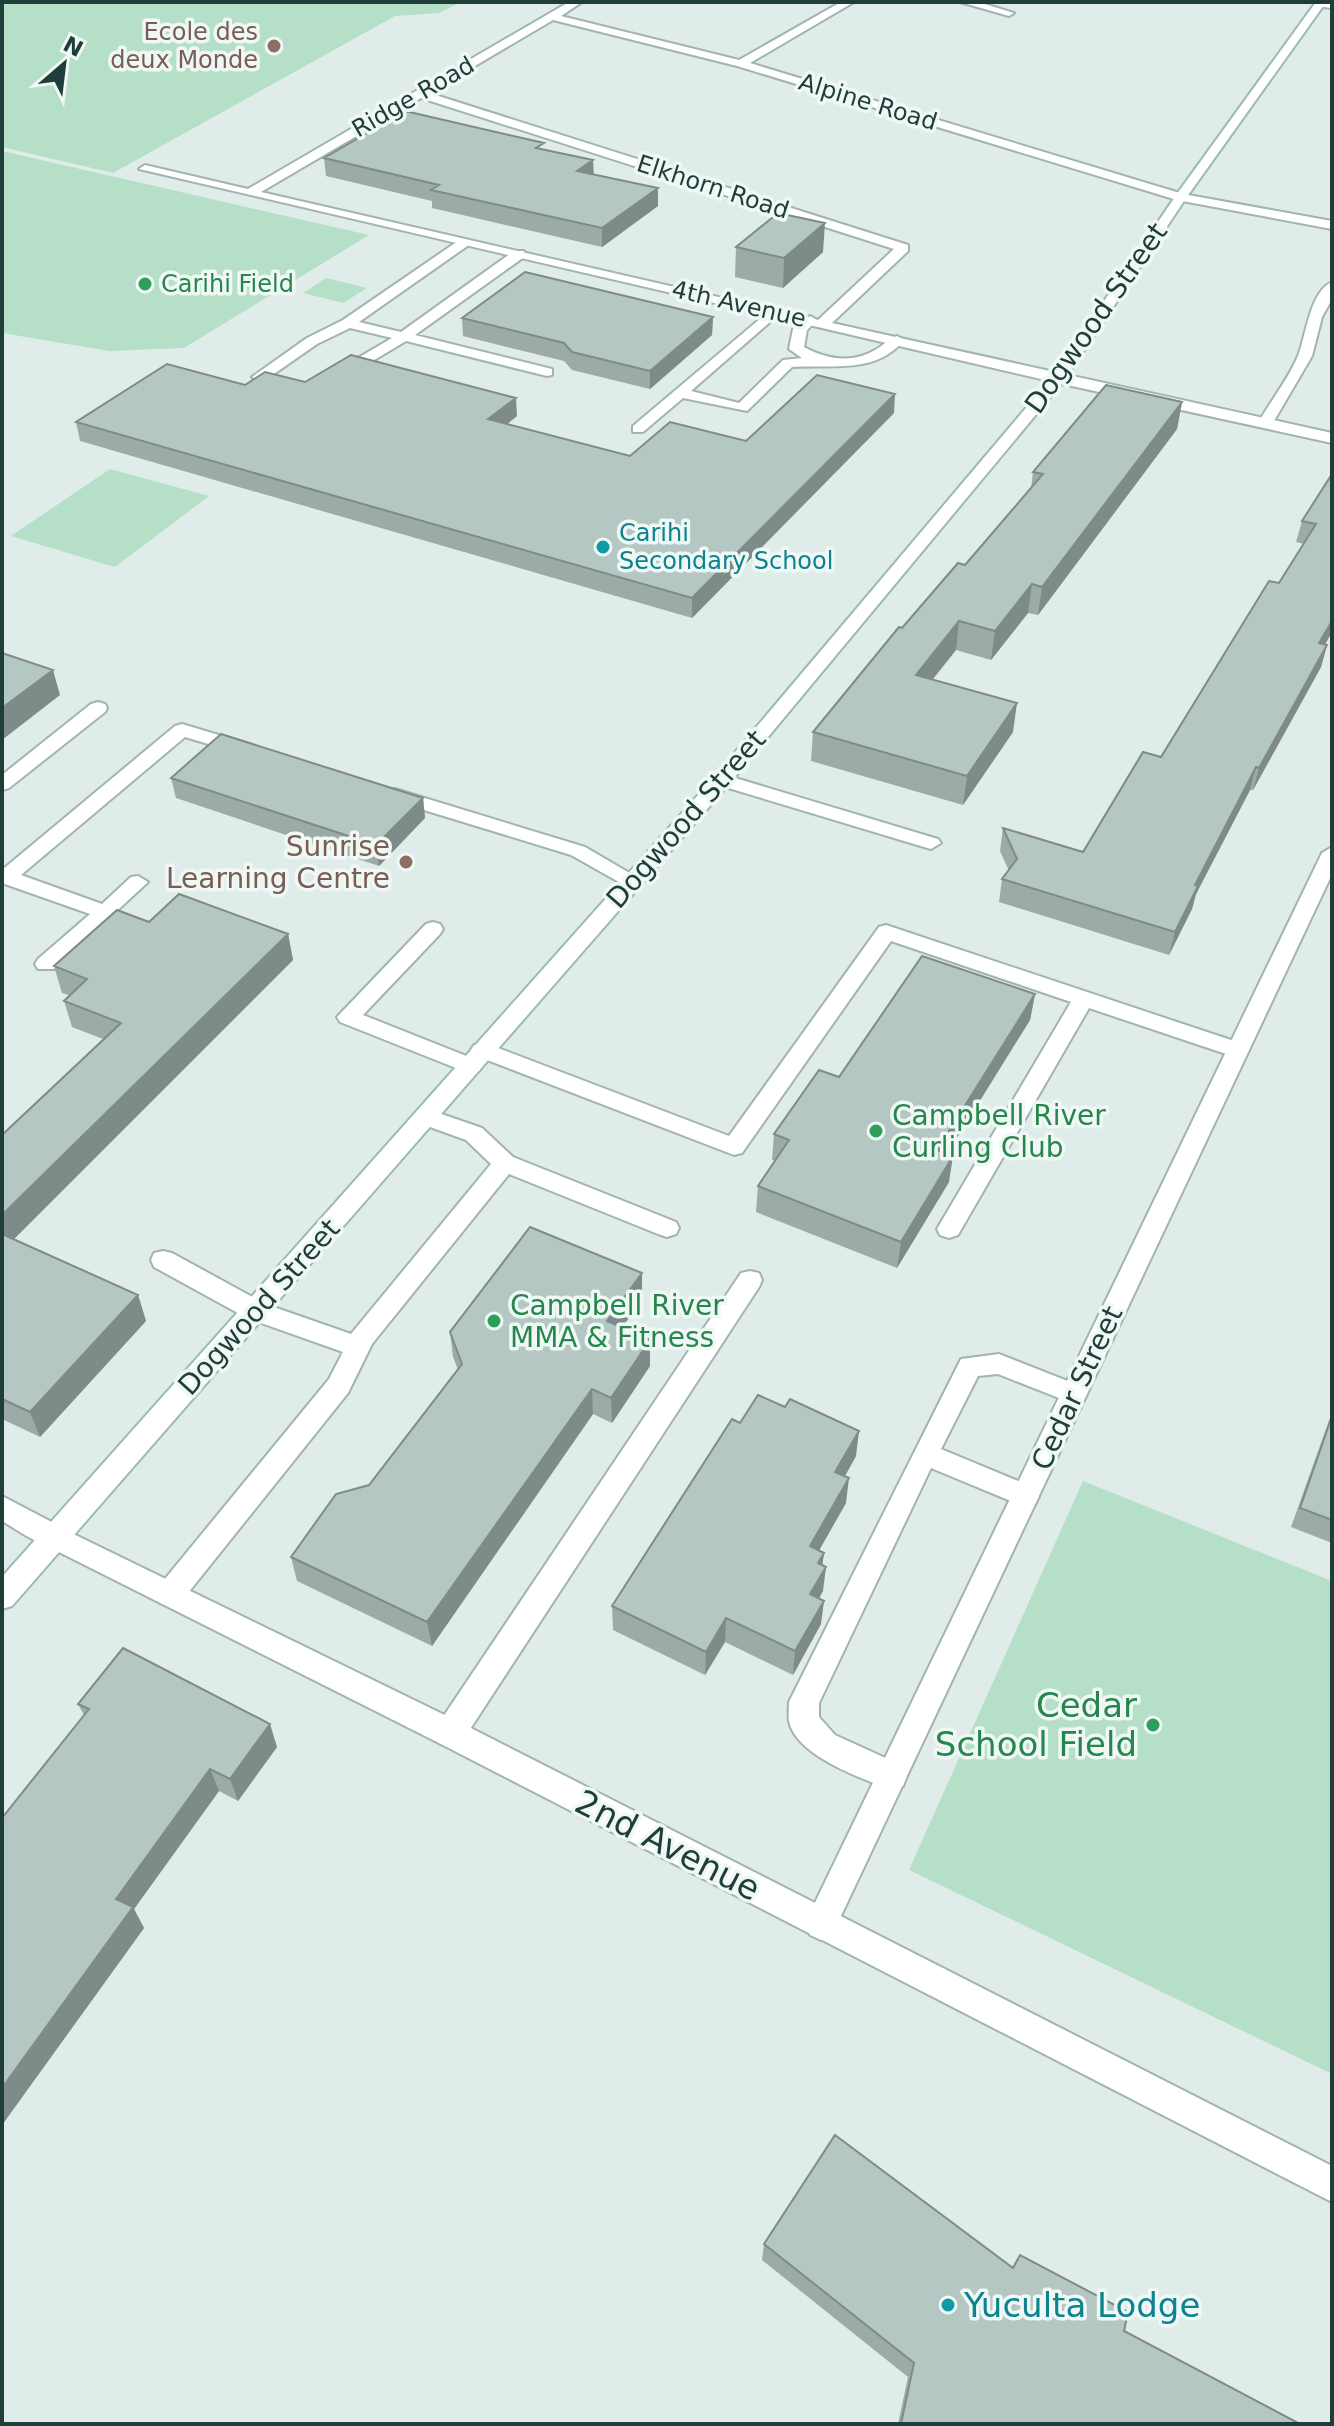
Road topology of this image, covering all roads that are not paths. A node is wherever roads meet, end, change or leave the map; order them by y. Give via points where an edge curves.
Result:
1 (577, 2) edge
2 (849, 2) edge
3 (965, 2) edge
4 (1324, 4) edge
5 (1009, 13) dead end
6 (552, 17) junction
7 (741, 64) junction
8 (419, 94) junction
9 (145, 169) dead end
10 (250, 193) junction
11 (1181, 197) junction
12 (1332, 225) edge
13 (466, 242) junction
14 (519, 254) junction
15 (1332, 286) edge
16 (773, 312) junction
17 (816, 322) junction
18 (348, 323) junction
19 (403, 336) junction
20 (897, 340) junction
21 (816, 361) junction
22 (547, 372) dead end
23 (1058, 379) junction
24 (323, 383) edge
25 (297, 387) edge
26 (680, 393) junction
27 (1266, 423) junction
28 (638, 429) dead end
29 (1332, 438) edge
30 (98, 708) dead end
31 (258, 753) edge
32 (722, 780) junction
33 (2, 784) edge
34 (380, 791) edge
35 (931, 843) dead end
36 (1332, 853) edge
37 (633, 881) junction
38 (138, 882) dead end
39 (105, 912) junction
40 (433, 929) dead end
41 (46, 964) dead end
42 (1084, 998) junction
43 (1238, 1050) junction
44 (477, 1058) junction
45 (427, 1117) junction
46 (505, 1163) junction
47 (667, 1228) dead end
48 (949, 1229) dead end
49 (163, 1260) dead end
50 (750, 1280) dead end
51 (256, 1311) junction
52 (358, 1347) junction
53 (1074, 1394) junction
54 (925, 1454) junction
55 (1025, 1496) junction
56 (2, 1508) edge
57 (55, 1537) junction
58 (170, 1594) junction
59 (2, 1597) edge
60 (450, 1733) junction
61 (892, 1776) junction
62 (821, 1924) junction
63 (1332, 2185) edge

1 - 6 street, Ridge Road
2 - 7 street
3 - 5 street
4 - 11 street, Dogwood Street
6 - 7 street, Alpine Road
6 - 8 street, Ridge Road
7 - 11 street, Alpine Road
8 - 10 street, Ridge Road
8 - 17 street, Elkhorn Road via 903,248
9 - 10 street, 4th Avenue
10 - 13 street, 4th Avenue
11 - 12 street, Alpine Road
11 - 23 street, Dogwood Street
13 - 14 street, 4th Avenue
13 - 18 street
14 - 16 street, 4th Avenue
14 - 19 street
15 - 27 street via 1315,317 1305,356
16 - 17 street, 4th Avenue
16 - 26 street
17 - 20 street, 4th Avenue
17 - 21 street via 800,329 796,349
18 - 19 street
18 - 25 street via 259,377
19 - 22 street
19 - 24 street
20 - 21 street via 870,360
20 - 23 street, 4th Avenue
21 - 26 street via 788,363 742,408
23 - 27 street, 4th Avenue
23 - 32 street, Dogwood Street
26 - 28 street
27 - 29 street, 4th Avenue
30 - 33 street
31 - 39 street via 182,730 6,877
32 - 35 street
32 - 37 street, Dogwood Street
34 - 37 street via 578,851
36 - 43 street, Cedar Street
37 - 44 street, Dogwood Street
38 - 39 street
39 - 41 street
40 - 44 street via 348,1017
42 - 43 street
42 - 44 street via 886,932 734,1147
42 - 48 street
43 - 53 street, Cedar Street
44 - 45 street, Dogwood Street
45 - 46 street via 474,1134
45 - 51 street, Dogwood Street
46 - 47 street
46 - 52 street
49 - 51 street
50 - 60 street
51 - 52 street
51 - 57 street, Dogwood Street
52 - 58 street via 339,1386
53 - 54 street via 999,1364 970,1366
53 - 55 street, Cedar Street
54 - 55 street
54 - 61 street via 804,1702 804,1722 824,1745
55 - 61 street, Cedar Street
56 - 57 street, 2nd Avenue
57 - 58 street, 2nd Avenue
57 - 59 street, Dogwood Street
58 - 60 street, 2nd Avenue
60 - 62 street, 2nd Avenue
61 - 62 street, Cedar Street
62 - 63 street, 2nd Avenue

